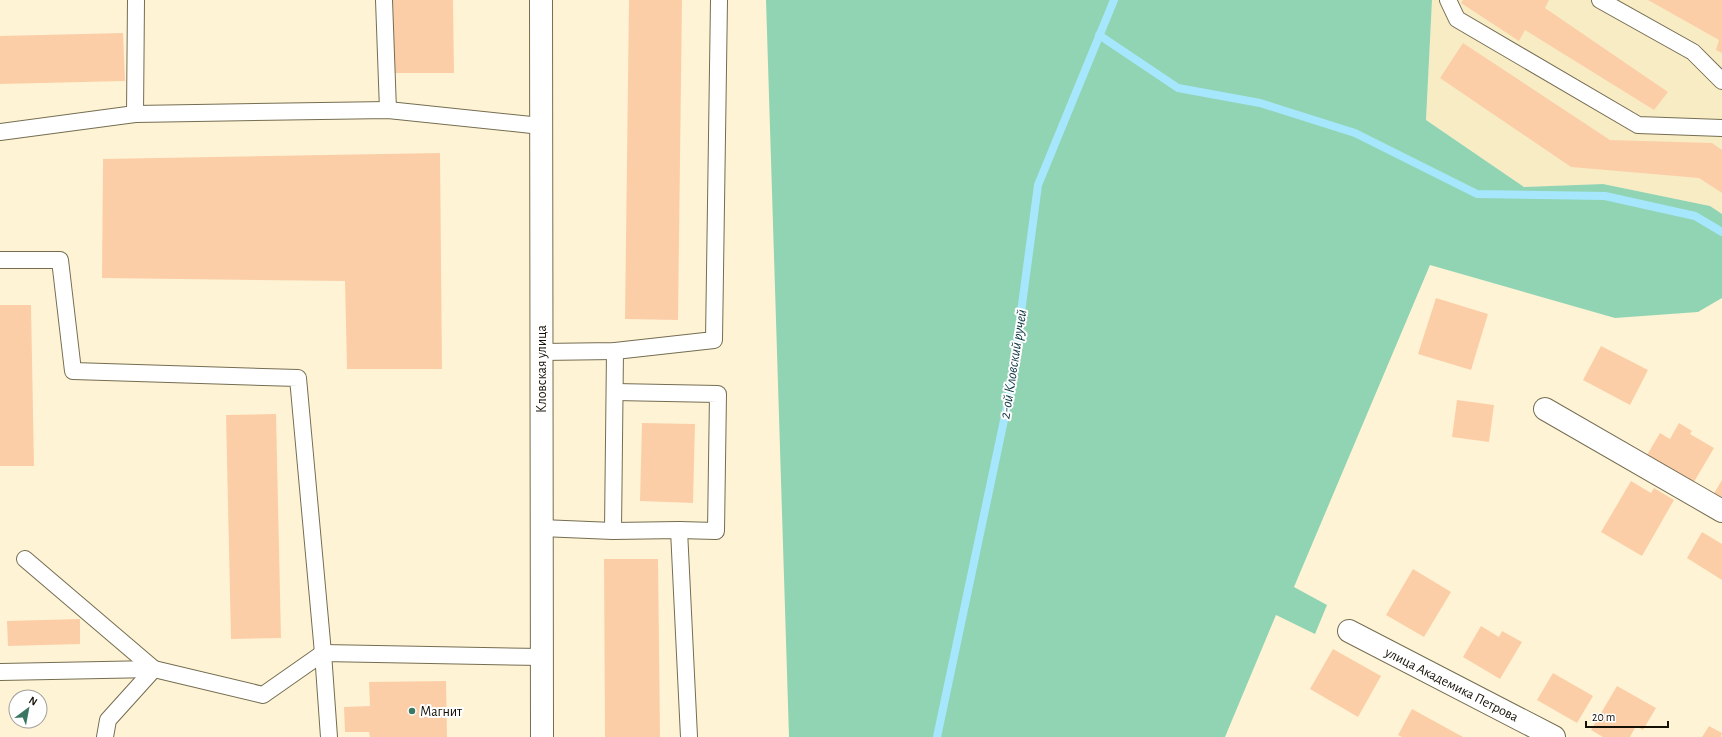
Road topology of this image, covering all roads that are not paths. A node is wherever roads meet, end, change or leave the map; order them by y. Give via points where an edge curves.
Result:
1 (136, 0) edge
2 (384, 0) edge
3 (541, 0) edge
4 (719, 0) edge
5 (1448, 0) edge
6 (1600, 0) edge
7 (1722, 81) edge
8 (388, 110) junction
9 (136, 114) junction
10 (541, 126) junction
11 (1722, 128) edge
12 (0, 132) edge
13 (0, 260) edge
14 (615, 351) junction
15 (541, 352) junction
16 (614, 392) junction
17 (1545, 409) dead end
18 (1722, 511) edge
19 (541, 528) junction
20 (679, 530) junction
21 (613, 531) junction
22 (25, 559) dead end
23 (1349, 631) dead end
24 (323, 653) junction
25 (542, 657) junction
26 (154, 670) junction
27 (0, 672) edge
28 (105, 737) edge
29 (329, 737) edge
30 (542, 737) edge
31 (689, 737) edge
32 (1554, 737) edge

1 - 9 lane
2 - 8 lane
3 - 10 street, Кловская улица
4 - 14 lane via 714,340
5 - 11 lane via 1458,19 1638,125
6 - 7 lane via 1693,52
8 - 9 lane
8 - 10 lane
9 - 12 lane
10 - 15 street, Кловская улица
13 - 24 lane via 60,260 74,371 298,378
14 - 15 lane
14 - 16 lane
15 - 19 street, Кловская улица
16 - 20 lane via 718,394 716,531
16 - 21 lane
17 - 18 street
19 - 21 lane
19 - 25 street, Кловская улица
20 - 21 lane
20 - 31 lane
22 - 26 lane
23 - 32 street, улица Академика Петрова
24 - 25 lane
24 - 26 lane via 263,695
24 - 29 lane
25 - 30 street, Кловская улица
26 - 27 lane
26 - 28 lane via 108,720

